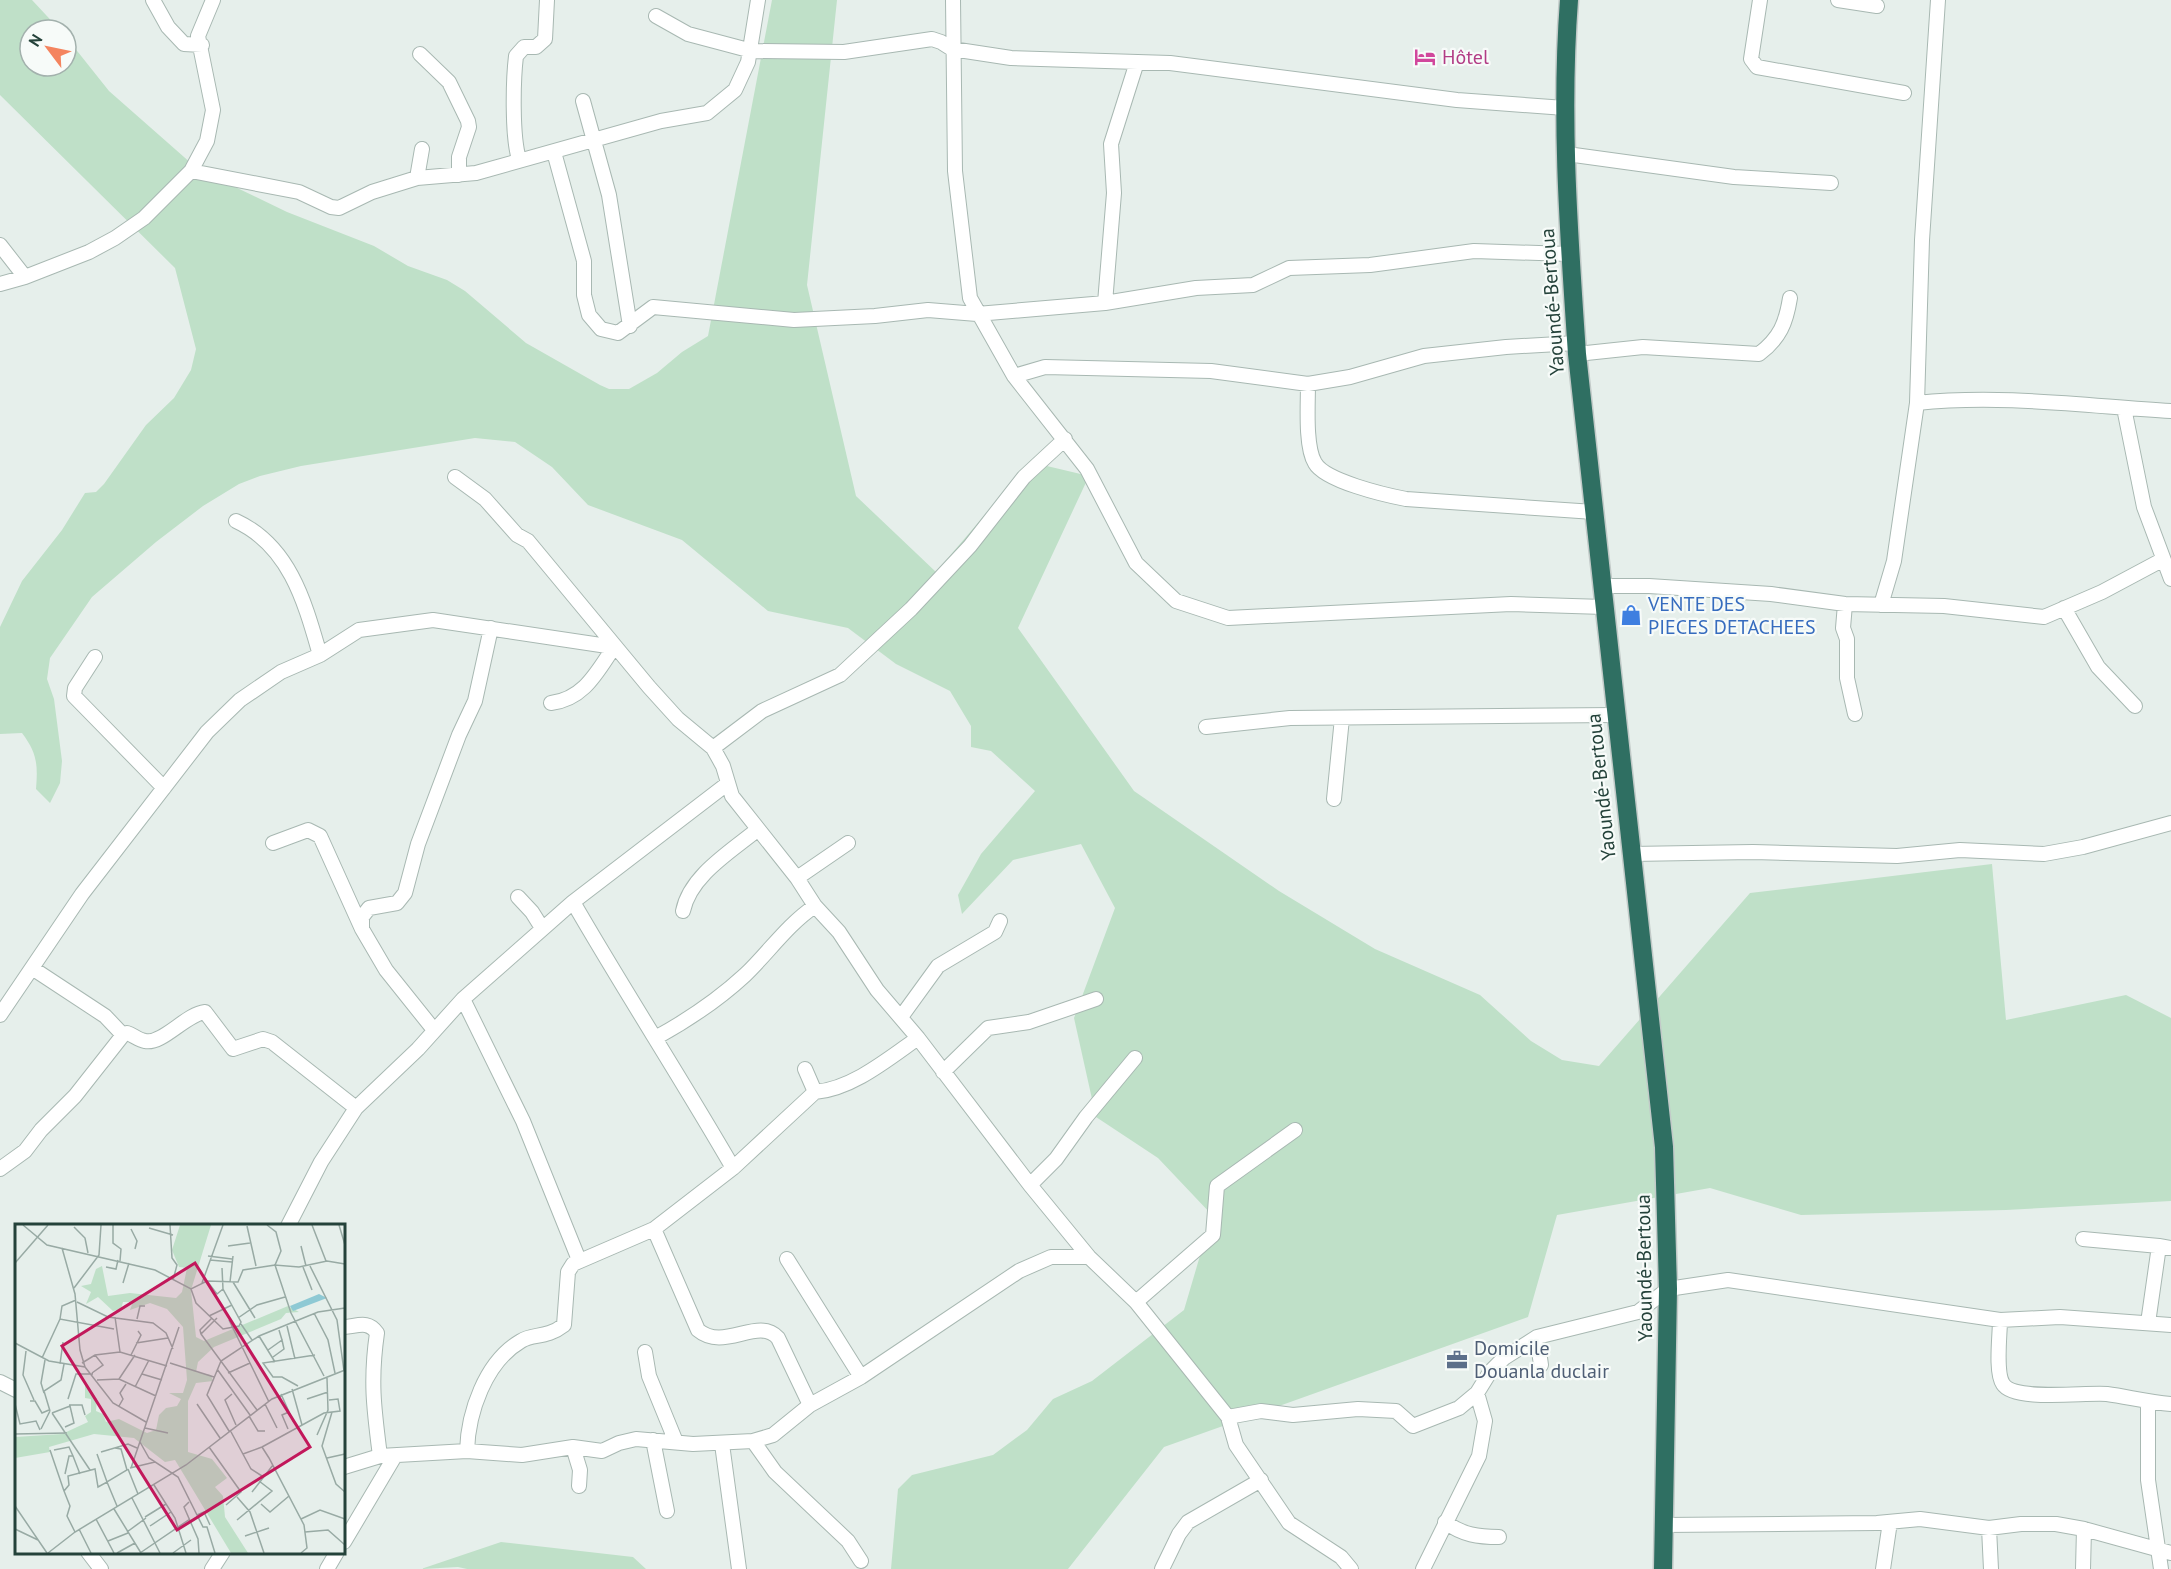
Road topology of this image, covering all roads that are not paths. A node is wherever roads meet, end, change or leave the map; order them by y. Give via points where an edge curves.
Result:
1 (153, 0) edge
2 (213, 0) edge
3 (547, 0) edge
4 (758, 0) edge
5 (953, 0) edge
6 (1569, 0) edge
7 (1760, 0) edge
8 (1838, 0) edge
9 (1938, 0) edge
10 (1877, 6) dead end
11 (657, 16) dead end
12 (202, 45) junction
13 (952, 50) junction
14 (752, 51) junction
15 (420, 54) dead end
16 (1137, 62) junction
17 (1904, 93) dead end
18 (583, 101) dead end
19 (1565, 108) junction
20 (593, 141) junction
21 (422, 149) dead end
22 (554, 152) junction
23 (1567, 154) junction
24 (519, 159) junction
25 (191, 171) junction
26 (459, 175) junction
27 (417, 178) junction
28 (1831, 183) dead end
29 (0, 246) edge
30 (1569, 254) junction
31 (25, 278) junction
32 (0, 284) edge
33 (1790, 298) dead end
34 (1105, 303) junction
35 (977, 314) junction
36 (630, 326) junction
37 (1577, 348) junction
38 (1014, 376) junction
39 (1308, 384) junction
40 (1917, 403) junction
41 (2124, 408) junction
42 (2171, 411) edge
43 (1065, 439) junction
44 (455, 477) dead end
45 (1594, 512) junction
46 (236, 521) dead end
47 (2162, 560) junction
48 (2171, 579) edge
49 (1601, 586) junction
50 (1845, 604) junction
51 (1881, 605) junction
52 (1604, 606) junction
53 (2064, 608) junction
54 (491, 628) junction
55 (614, 647) junction
56 (321, 655) junction
57 (95, 657) dead end
58 (551, 703) dead end
59 (2135, 706) dead end
60 (1855, 714) dead end
61 (1616, 715) junction
62 (1342, 718) junction
63 (1206, 728) dead end
64 (713, 748) junction
65 (727, 784) junction
66 (164, 788) junction
67 (1334, 799) dead end
68 (2171, 823) edge
69 (757, 830) junction
70 (273, 843) dead end
71 (848, 843) dead end
72 (1631, 854) junction
73 (797, 878) junction
74 (518, 897) dead end
75 (573, 903) junction
76 (814, 906) junction
77 (683, 911) dead end
78 (1000, 921) dead end
79 (542, 928) junction
80 (362, 929) junction
81 (32, 968) junction
82 (463, 999) junction
83 (1096, 999) dead end
84 (0, 1015) edge
85 (901, 1017) junction
86 (434, 1030) junction
87 (123, 1035) junction
88 (657, 1037) junction
89 (918, 1038) junction
90 (1135, 1058) dead end
91 (804, 1069) dead end
92 (943, 1072) junction
93 (815, 1092) junction
94 (356, 1108) junction
95 (1295, 1130) dead end
96 (0, 1168) edge
97 (733, 1168) junction
98 (1030, 1185) junction
99 (289, 1224) edge
100 (654, 1229) junction
101 (2083, 1239) dead end
102 (2165, 1247) edge
103 (1089, 1257) junction
104 (787, 1259) dead end
105 (579, 1260) junction
106 (1668, 1289) junction
107 (1136, 1302) junction
108 (2000, 1320) junction
109 (2148, 1323) junction
110 (2171, 1325) edge
111 (345, 1327) edge
112 (1537, 1337) junction
113 (645, 1352) dead end
114 (1542, 1365) dead end
115 (861, 1377) junction
116 (0, 1382) edge
117 (15, 1390) edge
118 (1477, 1393) junction
119 (2148, 1401) junction
120 (2171, 1404) edge
121 (810, 1405) junction
122 (1228, 1417) junction
123 (653, 1440) junction
124 (753, 1441) junction
125 (676, 1442) junction
126 (722, 1444) junction
127 (573, 1447) junction
128 (466, 1451) junction
129 (380, 1456) junction
130 (396, 1456) junction
131 (345, 1467) edge
132 (1261, 1480) junction
133 (579, 1486) dead end
134 (667, 1511) dead end
135 (1445, 1522) junction
136 (1890, 1522) junction
137 (1664, 1526) junction
138 (1989, 1528) junction
139 (2084, 1529) junction
140 (1499, 1538) dead end
141 (345, 1540) edge
142 (2165, 1552) edge
143 (90, 1554) edge
144 (222, 1554) edge
145 (336, 1554) edge
146 (861, 1561) dead end
147 (101, 1569) edge
148 (212, 1569) edge
149 (327, 1569) edge
150 (739, 1569) edge
151 (1162, 1569) edge
152 (1351, 1569) edge
153 (1423, 1569) edge
154 (1663, 1569) edge
155 (1883, 1569) edge
156 (1991, 1569) edge
157 (2083, 1569) edge
158 (2161, 1569) edge

1 - 12 street via 168,27 184,44
2 - 12 street via 198,36
3 - 24 street via 545,39 536,47 524,47 516,56 513,142
4 - 14 street
5 - 13 street
6 - 19 highway, Yaoundé-Bertoua
7 - 17 street via 1750,59 1757,68
8 - 10 street
9 - 40 street via 1922,240
11 - 14 street via 688,34
12 - 25 street via 213,110 207,141
13 - 14 street via 932,39 844,52
13 - 16 street via 1011,58
13 - 35 street via 956,182 966,279
14 - 20 street via 735,90 707,112
15 - 26 street via 449,82 468,121
16 - 19 street via 1457,100
16 - 34 street via 1111,144 1114,193
18 - 20 street
19 - 23 highway, Yaoundé-Bertoua
20 - 22 street
20 - 36 street via 609,195
21 - 27 street
22 - 24 street
22 - 36 street via 584,261 584,295 589,315 601,329 618,333
23 - 28 street via 1734,177
23 - 30 highway, Yaoundé-Bertoua
24 - 26 street
25 - 27 street via 299,192 339,208 372,192
25 - 31 street via 144,218 115,238
26 - 27 street
29 - 31 street
30 - 34 street via 1474,251 1370,265 1289,268 1253,285 1196,288
30 - 37 highway, Yaoundé-Bertoua
31 - 32 street
33 - 37 street via 1785,326 1759,354 1643,347
34 - 35 street
35 - 36 street via 928,310 794,320 653,307
35 - 38 street
37 - 39 street via 1506,346 1424,356 1350,377
37 - 45 highway, Yaoundé-Bertoua
38 - 39 street via 1045,367 1211,370
38 - 43 street
39 - 45 street via 1309,437 1314,462 1322,471 1406,499
40 - 41 street via 2046,402
40 - 51 street via 1894,561
41 - 42 street
41 - 47 street via 2144,507
43 - 52 street via 1087,469 1136,563 1176,601 1228,618 1511,604
43 - 64 street via 1024,477 970,546 911,609 840,675 762,711
44 - 55 street via 485,499 516,535 528,541
45 - 49 highway, Yaoundé-Bertoua
46 - 56 street via 266,542 290,571 302,593
47 - 48 street
47 - 53 street
49 - 50 street via 1771,594
49 - 52 highway, Yaoundé-Bertoua
50 - 51 street
50 - 60 street via 1847,678
51 - 53 street via 1944,606 2044,617
52 - 61 highway, Yaoundé-Bertoua
53 - 59 street via 2098,667
54 - 55 street
54 - 56 street via 433,620 359,630
54 - 80 street via 476,701 418,844 405,893 397,903 369,908 362,916
55 - 58 street via 585,689 563,702
55 - 64 street via 678,719
56 - 66 street via 281,672 240,700 207,732
57 - 66 street via 74,696
61 - 62 street
61 - 72 highway, Yaoundé-Bertoua
62 - 63 street via 1290,718
62 - 67 street
64 - 65 street
65 - 69 street
65 - 75 street
66 - 81 street via 82,894
68 - 72 street via 2083,848 2044,854 1960,850 1897,856
69 - 73 street
69 - 77 street via 709,869 686,899
70 - 80 street via 308,830 320,836
71 - 73 street
72 - 106 highway, Yaoundé-Bertoua via 1664,1147
73 - 76 street
74 - 79 street
75 - 79 street
75 - 88 street
76 - 85 street via 839,932 877,990
76 - 88 street via 794,920 743,977 684,1023
78 - 85 street via 995,932 938,966
79 - 82 street
80 - 86 street via 386,970
81 - 84 street
81 - 87 street via 105,1016
82 - 86 street
82 - 105 street via 523,1121
83 - 92 street via 1029,1022 988,1028
85 - 89 street
86 - 94 street
87 - 94 street via 127,1033 146,1042 156,1040 205,1012 233,1049 263,1039 272,1042
87 - 96 street via 25,1152
88 - 97 street
89 - 92 street
89 - 93 street via 871,1070 829,1091
90 - 98 street via 1056,1159
91 - 93 street
92 - 98 street
93 - 97 street
94 - 99 street via 321,1162
95 - 107 street via 1217,1186 1213,1235
97 - 100 street
98 - 103 street
100 - 105 street
100 - 121 street via 698,1330 707,1338 718,1339 772,1331
101 - 102 street
102 - 109 street
103 - 107 street
103 - 115 street via 1052,1257 1019,1271
104 - 115 street
105 - 128 street via 568,1272 564,1325 552,1334 522,1339 495,1367 472,1413
106 - 108 street via 1728,1280
106 - 112 street via 1638,1312
106 - 137 highway, Yaoundé-Bertoua
107 - 122 street
108 - 109 street via 2061,1317
108 - 119 street via 2000,1373 2010,1391 2106,1394
109 - 110 street
111 - 129 street via 372,1325 377,1333 372,1393
112 - 114 street
112 - 118 street via 1504,1358
113 - 125 street via 649,1376
115 - 121 street
116 - 117 street
118 - 122 street via 1459,1408 1413,1426 1396,1411 1377,1410 1293,1415 1261,1411
118 - 135 street via 1485,1421 1479,1456
119 - 120 street
119 - 142 street via 2148,1480 2153,1523
121 - 124 street via 773,1436
122 - 132 street via 1236,1445
123 - 125 street
123 - 127 street via 619,1443 602,1451
123 - 134 street
124 - 126 street
124 - 146 street via 775,1472 848,1541
125 - 126 street
126 - 150 street
127 - 128 street via 522,1455
127 - 133 street via 580,1470
128 - 130 street
129 - 130 street
129 - 131 street
130 - 141 street
132 - 151 street via 1188,1522
132 - 152 street via 1289,1523 1341,1557
135 - 140 street via 1474,1536
135 - 153 street
136 - 137 street
136 - 138 street via 1920,1520
136 - 155 street
137 - 154 highway, Yaoundé-Bertoua
138 - 139 street via 2021,1524
138 - 156 street
139 - 142 street
139 - 157 street
142 - 158 street
143 - 147 street
144 - 148 street
145 - 149 street

